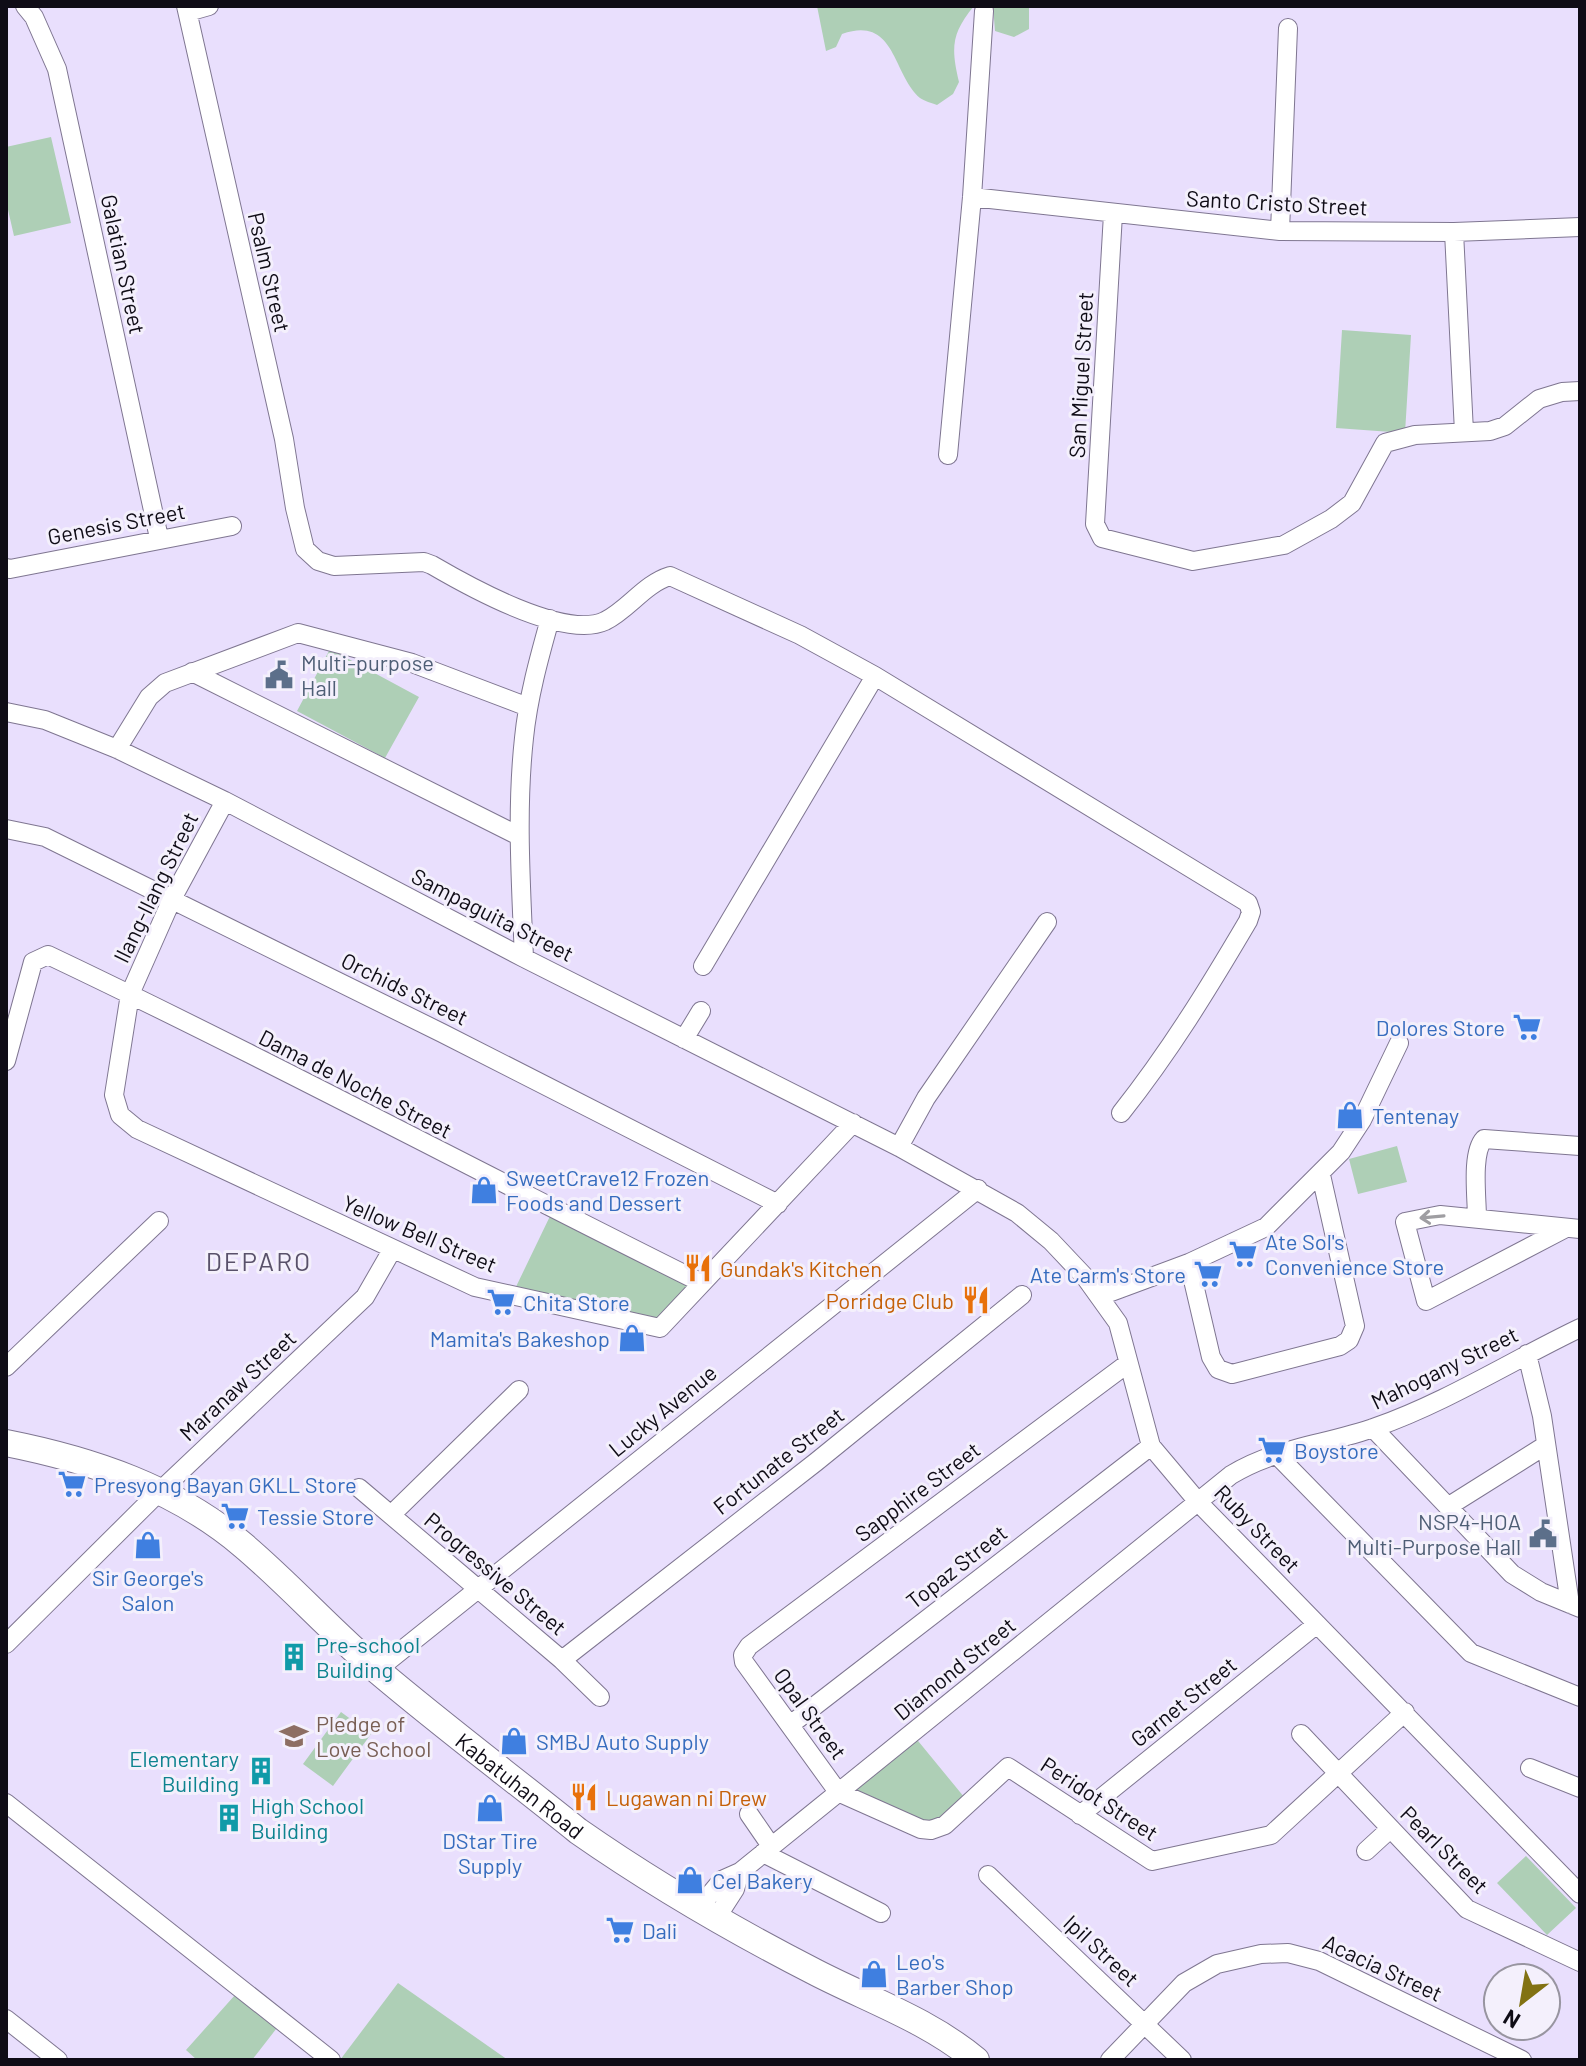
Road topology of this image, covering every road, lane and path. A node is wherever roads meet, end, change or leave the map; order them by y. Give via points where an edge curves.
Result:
1 (25, 6) edge
2 (209, 6) edge
3 (187, 9) edge
4 (984, 11) dead end
5 (1288, 28) dead end
6 (972, 197) junction
7 (1113, 214) junction
8 (1580, 227) edge
9 (1280, 231) junction
10 (1454, 232) junction
11 (1580, 391) edge
12 (1464, 432) junction
13 (948, 455) dead end
14 (232, 526) dead end
15 (159, 538) junction
16 (8, 568) edge
17 (550, 619) junction
18 (192, 672) junction
19 (875, 676) junction
20 (528, 707) junction
21 (6, 712) edge
22 (117, 749) junction
23 (225, 801) junction
24 (6, 829) edge
25 (519, 836) junction
26 (172, 899) junction
27 (1047, 922) dead end
28 (524, 958) junction
29 (703, 966) dead end
30 (130, 994) junction
31 (12, 1009) edge
32 (701, 1011) dead end
33 (684, 1039) junction
34 (1399, 1043) dead end
35 (6, 1061) edge
36 (1121, 1113) dead end
37 (853, 1123) junction
38 (1580, 1146) edge
39 (899, 1147) junction
40 (951, 1175) joint
41 (1321, 1175) junction
42 (978, 1189) junction
43 (778, 1204) junction
44 (1477, 1218) junction
45 (159, 1221) dead end
46 (1573, 1228) edge
47 (392, 1250) junction
48 (1189, 1263) junction
49 (702, 1283) junction
50 (1022, 1295) dead end
51 (1100, 1296) junction
52 (1580, 1328) edge
53 (1527, 1354) junction
54 (1127, 1364) junction
55 (6, 1367) edge
56 (519, 1390) dead end
57 (1373, 1428) junction
58 (6, 1443) edge
59 (1546, 1445) junction
60 (1151, 1446) junction
61 (1275, 1453) junction
62 (359, 1488) dead end
63 (160, 1491) junction
64 (1199, 1503) junction
65 (1449, 1506) junction
66 (391, 1515) junction
67 (477, 1589) junction
68 (1575, 1606) edge
69 (1317, 1624) junction
70 (6, 1644) edge
71 (562, 1660) junction
72 (744, 1662) joint
73 (377, 1670) junction
74 (600, 1697) dead end
75 (1580, 1697) edge
76 (1405, 1712) junction
77 (790, 1725) junction
78 (1301, 1734) dead end
79 (1530, 1768) dead end
80 (1338, 1774) junction
81 (1580, 1788) edge
82 (838, 1792) junction
83 (6, 1803) edge
84 (749, 1814) dead end
85 (1080, 1815) junction
86 (1390, 1829) junction
87 (767, 1850) junction
88 (1366, 1851) dead end
89 (988, 1875) dead end
90 (1580, 1894) edge
91 (881, 1913) dead end
92 (707, 1914) junction
93 (1580, 1962) edge
94 (6, 2019) edge
95 (1145, 2023) junction
96 (58, 2060) edge
97 (331, 2060) edge
98 (976, 2060) edge
99 (1110, 2060) edge
100 (1182, 2060) edge
101 (1522, 2060) edge

1 - 15 street, Galatian Street via 57,69
2 - 3 street
3 - 17 street, Psalm Street via 305,549 334,566 424,562
4 - 6 street
5 - 9 street
6 - 7 street, Santo Cristo Street
6 - 13 street
7 - 9 street, Santo Cristo Street
7 - 12 street, San Miguel Street via 1095,524 1102,538 1193,561 1284,545 1352,503 1385,443
8 - 10 street, Santo Cristo Street
9 - 10 street, Santo Cristo Street
10 - 12 street
11 - 12 street via 1539,399 1505,426
14 - 15 street, Genesis Street
15 - 16 street, Genesis Street
17 - 19 street via 602,623 657,580 670,576
17 - 20 street
18 - 20 street via 298,633 412,663
18 - 22 street via 165,683 149,697
18 - 25 street
19 - 29 street
19 - 36 street via 1248,903 1248,921 1203,999
20 - 25 street
21 - 22 street, Sampaguita Street via 45,720
22 - 23 street, Sampaguita Street
23 - 26 street, Ilang-Ilang Street
23 - 28 street, Sampaguita Street
24 - 26 street, Orchids Street via 45,837
25 - 28 street
26 - 30 street, Ilang-Ilang Street
26 - 43 street, Orchids Street
27 - 39 street via 926,1098
28 - 33 street, Sampaguita Street
30 - 31 street, Dama de Noche Street via 48,955 33,962
30 - 47 street, Yellow Bell Street via 114,1095 120,1115 137,1129
30 - 49 street, Dama de Noche Street
31 - 35 street
32 - 33 street
33 - 37 street, Sampaguita Street
34 - 41 street via 1362,1120
37 - 39 street, Sampaguita Street
37 - 43 street, Yellow Bell Street
38 - 44 street via 1484,1139 1477,1155
39 - 40 street, Sampaguita Street
40 - 42 street, Ruby Street
41 - 48 street via 1266,1227
41 - 48 street via 1355,1326 1340,1346 1232,1374 1218,1369
42 - 51 street, Ruby Street via 1051,1241
42 - 67 street, Lucky Avenue
43 - 49 street, Yellow Bell Street
44 - 46 street
44 -> 46 street via 1440,1215 1405,1222 1426,1301
45 - 55 street
47 - 49 street, Yellow Bell Street via 475,1287 660,1328
47 - 63 street, Maranaw Street via 365,1297
48 - 51 street
50 - 71 street, Fortunate Street
51 - 54 street, Ruby Street via 1118,1323
52 - 53 street, Mahogany Street
53 - 57 street, Mahogany Street
53 - 59 street
54 - 60 street, Ruby Street
54 - 72 street, Sapphire Street via 749,1646
56 - 66 street
57 - 61 street, Mahogany Street
57 - 65 street
58 - 63 street, Kabatuhan Road via 88,1462
59 - 65 street
59 - 68 street
60 - 64 street, Ruby Street
60 - 77 street, Topaz Street
61 - 64 street, Mahogany Street via 1231,1475
61 - 75 street via 1471,1653
62 - 66 street, Progressive Street
63 - 70 street, Maranaw Street
63 - 73 street, Kabatuhan Road via 243,1544
64 - 69 street, Ruby Street
64 - 82 street, Diamond Street
65 - 68 street via 1512,1574
66 - 67 street, Progressive Street
67 - 71 street, Progressive Street
67 - 73 street, Lucky Avenue
69 - 76 street, Ruby Street
69 - 85 street, Garnet Street
71 - 74 street, Progressive Street
72 - 77 street, Opal Street
73 - 92 street, Kabatuhan Road via 578,1831
76 - 80 street, Peridot Street
76 - 90 street, Ruby Street
77 - 82 street, Opal Street
78 - 80 street, Pearl Street
79 - 81 street
80 - 85 street, Peridot Street via 1271,1835 1152,1861
80 - 86 street, Pearl Street
82 - 85 street, Peridot Street via 931,1830 945,1825 1008,1767
82 - 87 street, Diamond Street
83 - 97 street
84 - 87 street
86 - 88 street
86 - 93 street, Pearl Street via 1467,1909
87 - 91 street
87 - 92 street, Diamond Street via 722,1880
89 - 95 street, Ipil Street
92 - 98 street, Kabatuhan Road via 930,2028
94 - 96 street
95 - 99 street, Acacia Street
95 - 100 street, Ipil Street
95 - 101 street, Acacia Street via 1184,1983 1217,1964 1288,1953 1319,1961

